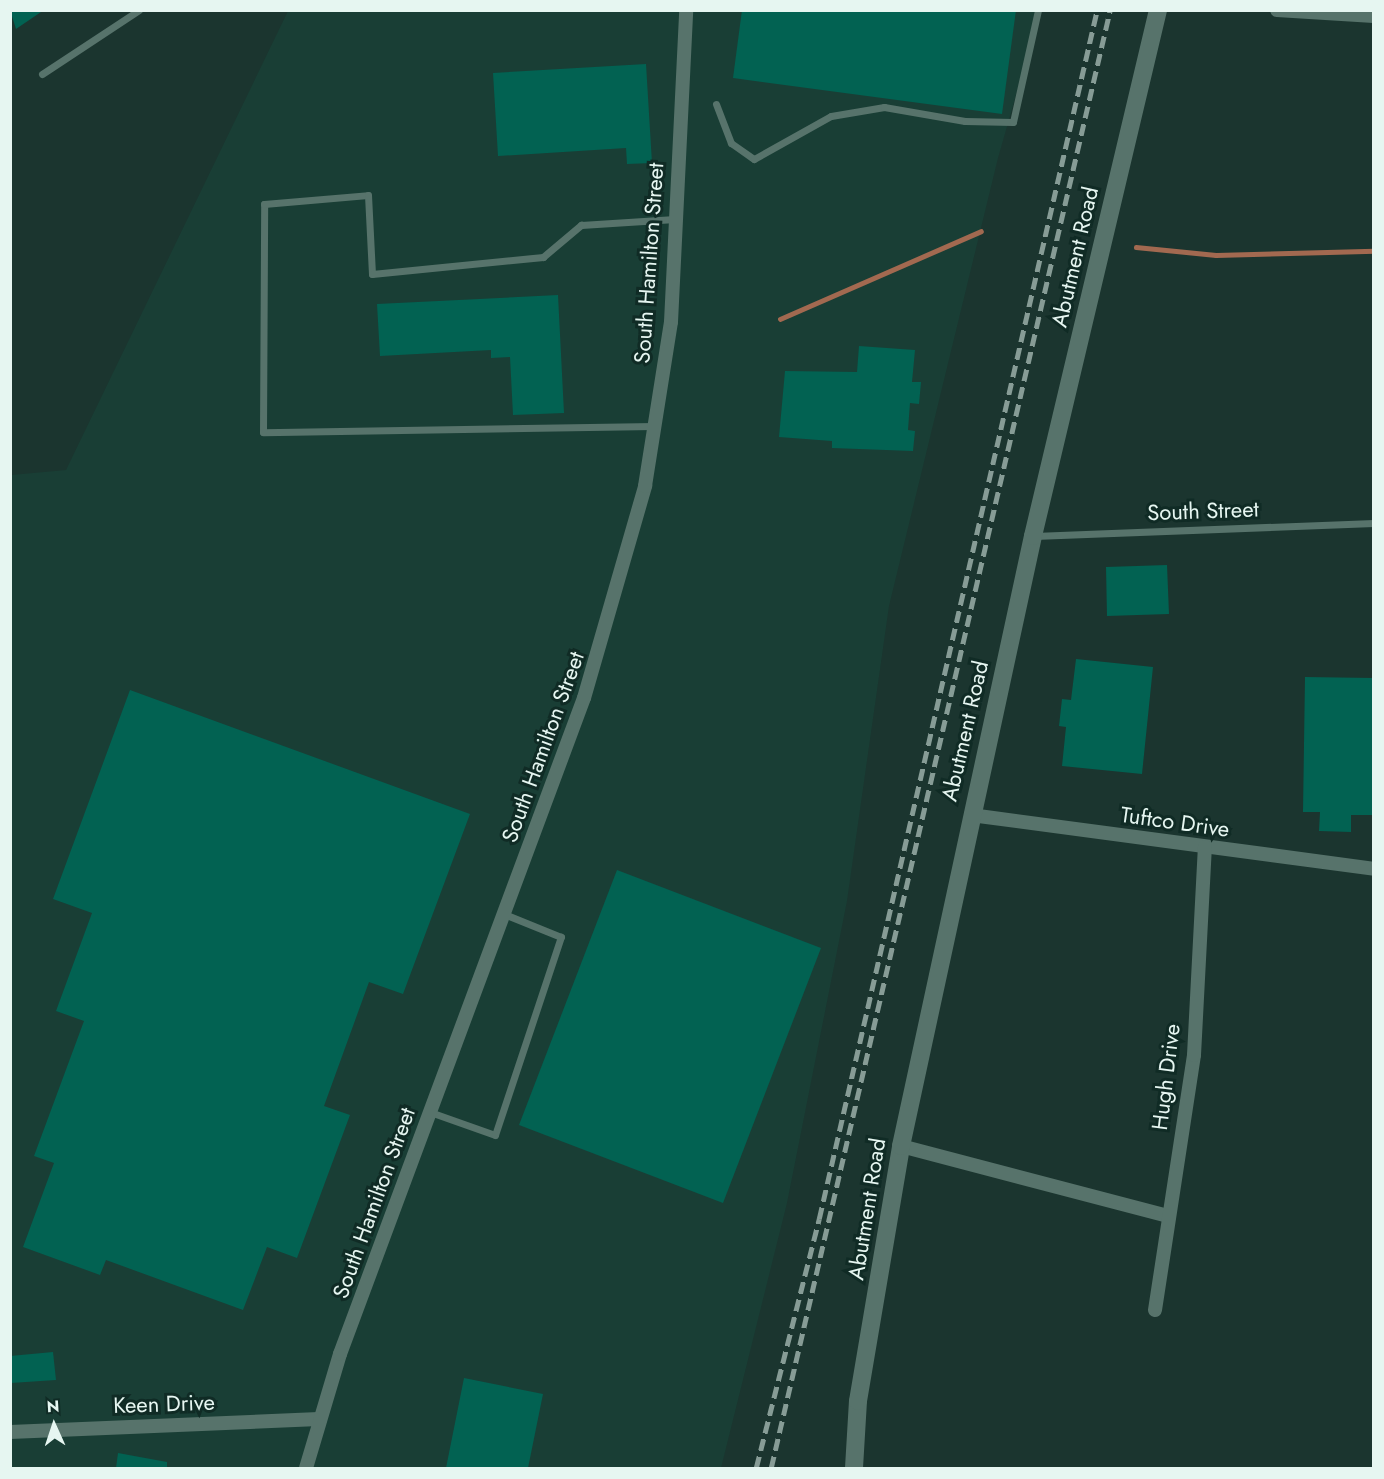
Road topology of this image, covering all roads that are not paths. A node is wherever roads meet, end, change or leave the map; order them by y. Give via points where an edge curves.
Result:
1 (139, 10) edge
2 (686, 10) edge
3 (1038, 10) edge
4 (1158, 10) edge
5 (1277, 10) edge
6 (1374, 16) edge
7 (42, 74) dead end
8 (716, 104) dead end
9 (675, 219) junction
10 (654, 426) junction
11 (1374, 523) edge
12 (1033, 536) junction
13 (971, 815) junction
14 (1205, 847) junction
15 (1374, 869) edge
16 (504, 914) junction
17 (430, 1112) junction
18 (901, 1146) junction
19 (1168, 1216) junction
20 (1155, 1310) dead end
21 (319, 1419) junction
22 (10, 1432) edge
23 (306, 1468) edge
24 (854, 1468) edge

1 - 7 lane
2 - 9 street, South Hamilton Street
3 - 8 lane via 1013,122 965,121 885,107 831,116 754,159 731,143
4 - 12 main road, Abutment Road
5 - 6 street
9 - 10 street, South Hamilton Street via 670,322
9 - 10 lane via 581,225 543,257 372,274 368,195 264,204 263,432
10 - 16 street, South Hamilton Street via 645,486 608,626
11 - 12 lane, South Street
12 - 13 main road, Abutment Road
13 - 14 street, Tuftco Drive
13 - 18 main road, Abutment Road
14 - 15 street, Tuftco Drive
14 - 19 street, Hugh Drive via 1194,1055
16 - 17 street, South Hamilton Street
16 - 17 lane via 561,937 495,1135
17 - 21 street, South Hamilton Street
18 - 19 street
18 - 24 main road, Abutment Road via 858,1401
19 - 20 street, Hugh Drive
21 - 22 street, Keen Drive
21 - 23 street, South Hamilton Street

